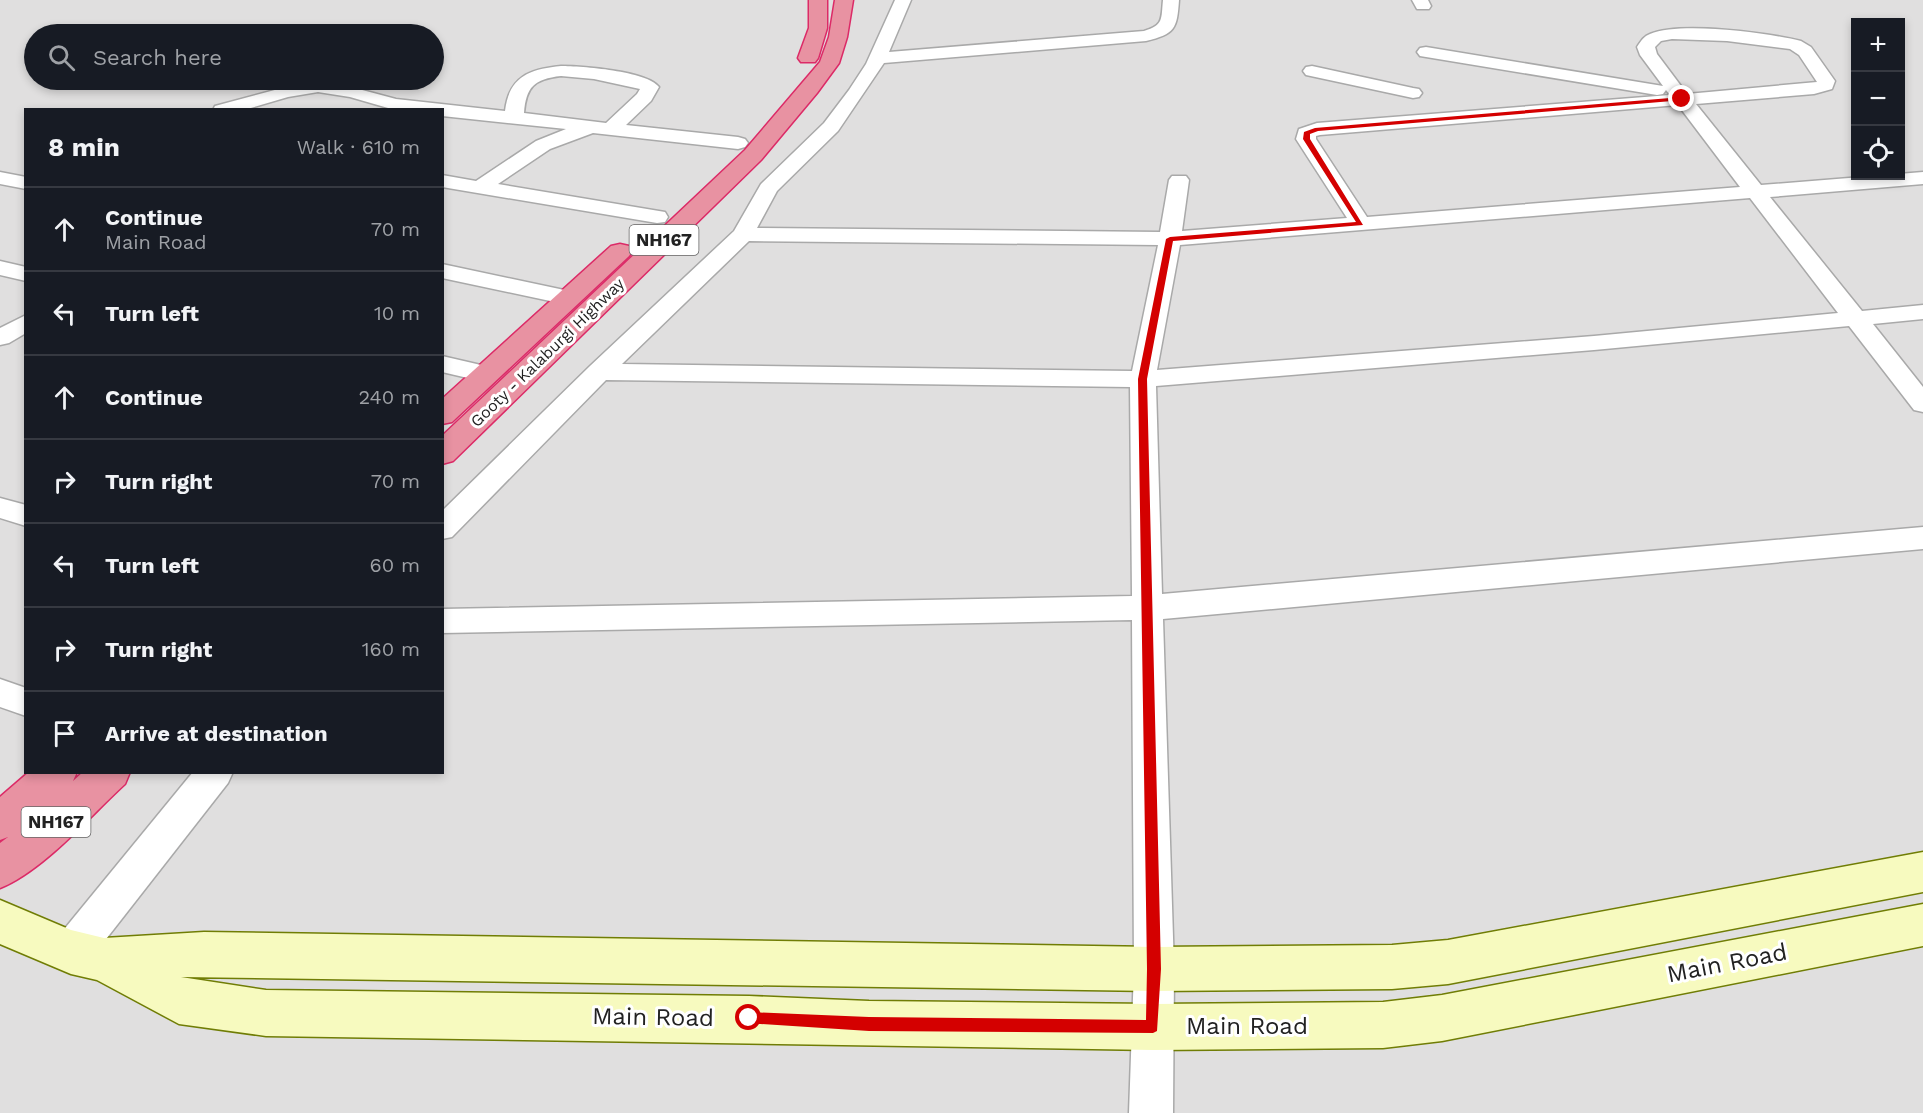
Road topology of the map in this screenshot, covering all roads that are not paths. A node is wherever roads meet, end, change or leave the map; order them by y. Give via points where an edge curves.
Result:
1 (819, 0) edge
2 (844, 0) edge
3 (903, 0) edge
4 (1171, 0) edge
5 (878, 58) junction
6 (1312, 71) dead end
7 (1416, 81) junction
8 (299, 90) edge
9 (338, 90) edge
10 (1679, 96) junction
11 (363, 104) edge
12 (229, 108) edge
13 (415, 108) edge
14 (444, 110) edge
15 (514, 118) junction
16 (1432, 120) junction
17 (589, 126) junction
18 (610, 129) junction
19 (738, 143) junction
20 (0, 178) edge
21 (1923, 178) edge
22 (1179, 180) dead end
23 (444, 181) edge
24 (24, 183) edge
25 (480, 187) junction
26 (1758, 193) junction
27 (657, 218) junction
28 (1361, 224) junction
29 (743, 234) junction
30 (1170, 239) junction
31 (0, 268) edge
32 (444, 271) edge
33 (24, 274) edge
34 (569, 298) junction
35 (1923, 312) edge
36 (1856, 318) junction
37 (24, 323) edge
38 (0, 338) edge
39 (444, 364) edge
40 (599, 372) junction
41 (485, 374) junction
42 (1143, 379) junction
43 (1923, 404) edge
44 (444, 413) edge
45 (444, 452) edge
46 (0, 508) edge
47 (24, 515) edge
48 (444, 527) edge
49 (1923, 538) edge
50 (1146, 608) junction
51 (444, 621) edge
52 (0, 693) edge
53 (24, 701) edge
54 (56, 774) edge
55 (109, 774) edge
56 (214, 774) edge
57 (0, 822) edge
58 (0, 868) edge
59 (1923, 872) edge
60 (0, 921) edge
61 (1923, 925) edge
62 (88, 956) junction
63 (1154, 969) junction
64 (1153, 1027) junction
65 (1150, 1113) edge

1 - 19 highway, NH167 via 818,28 808,60
2 - 45 highway, Gooty - Kalaburgi Highway / NH167 via 829,63 753,155
3 - 5 street
4 - 5 street via 1169,24 1162,32 1146,36
5 - 29 street via 831,127 768,188
6 - 7 street
7 - 10 street via 1428,47
7 - 16 street
8 - 12 street
9 - 11 street via 351,92
10 - 10 street via 1649,56 1646,47 1658,36 1691,34 1795,45 1805,51 1826,81 1826,85 1814,89
10 - 16 street
10 - 26 street
11 - 13 street
14 - 15 street
15 - 17 street
15 - 18 street via 520,89 545,72 628,80 650,87 645,97
16 - 28 street via 1306,133 1306,139
17 - 18 street
17 - 25 street via 543,145
18 - 19 street
19 - 27 highway, NH167
20 - 24 street
21 - 26 street
22 - 30 street
23 - 25 street
25 - 27 street
26 - 28 street
26 - 36 street
27 - 34 highway, NH167
28 - 30 street
29 - 30 street
29 - 40 street
30 - 42 street
31 - 33 street
32 - 34 street
34 - 41 highway, NH167
35 - 36 street
36 - 42 street
36 - 43 street
37 - 38 street
39 - 41 street
40 - 42 street
40 - 48 street
41 - 44 highway, NH167
42 - 50 street
46 - 47 street
49 - 50 street
50 - 51 street
50 - 63 street
52 - 53 street
54 - 57 highway, NH167
55 - 58 highway, NH167
56 - 62 street
59 - 63 street, Main Road via 1448,962 1392,967
60 - 62 street, Main Road via 26,935
61 - 64 street, Main Road via 1442,1018 1383,1025
62 - 63 street, Main Road via 204,954
62 - 64 street, Main Road via 179,1001 267,1013
63 - 64 street
64 - 65 street

